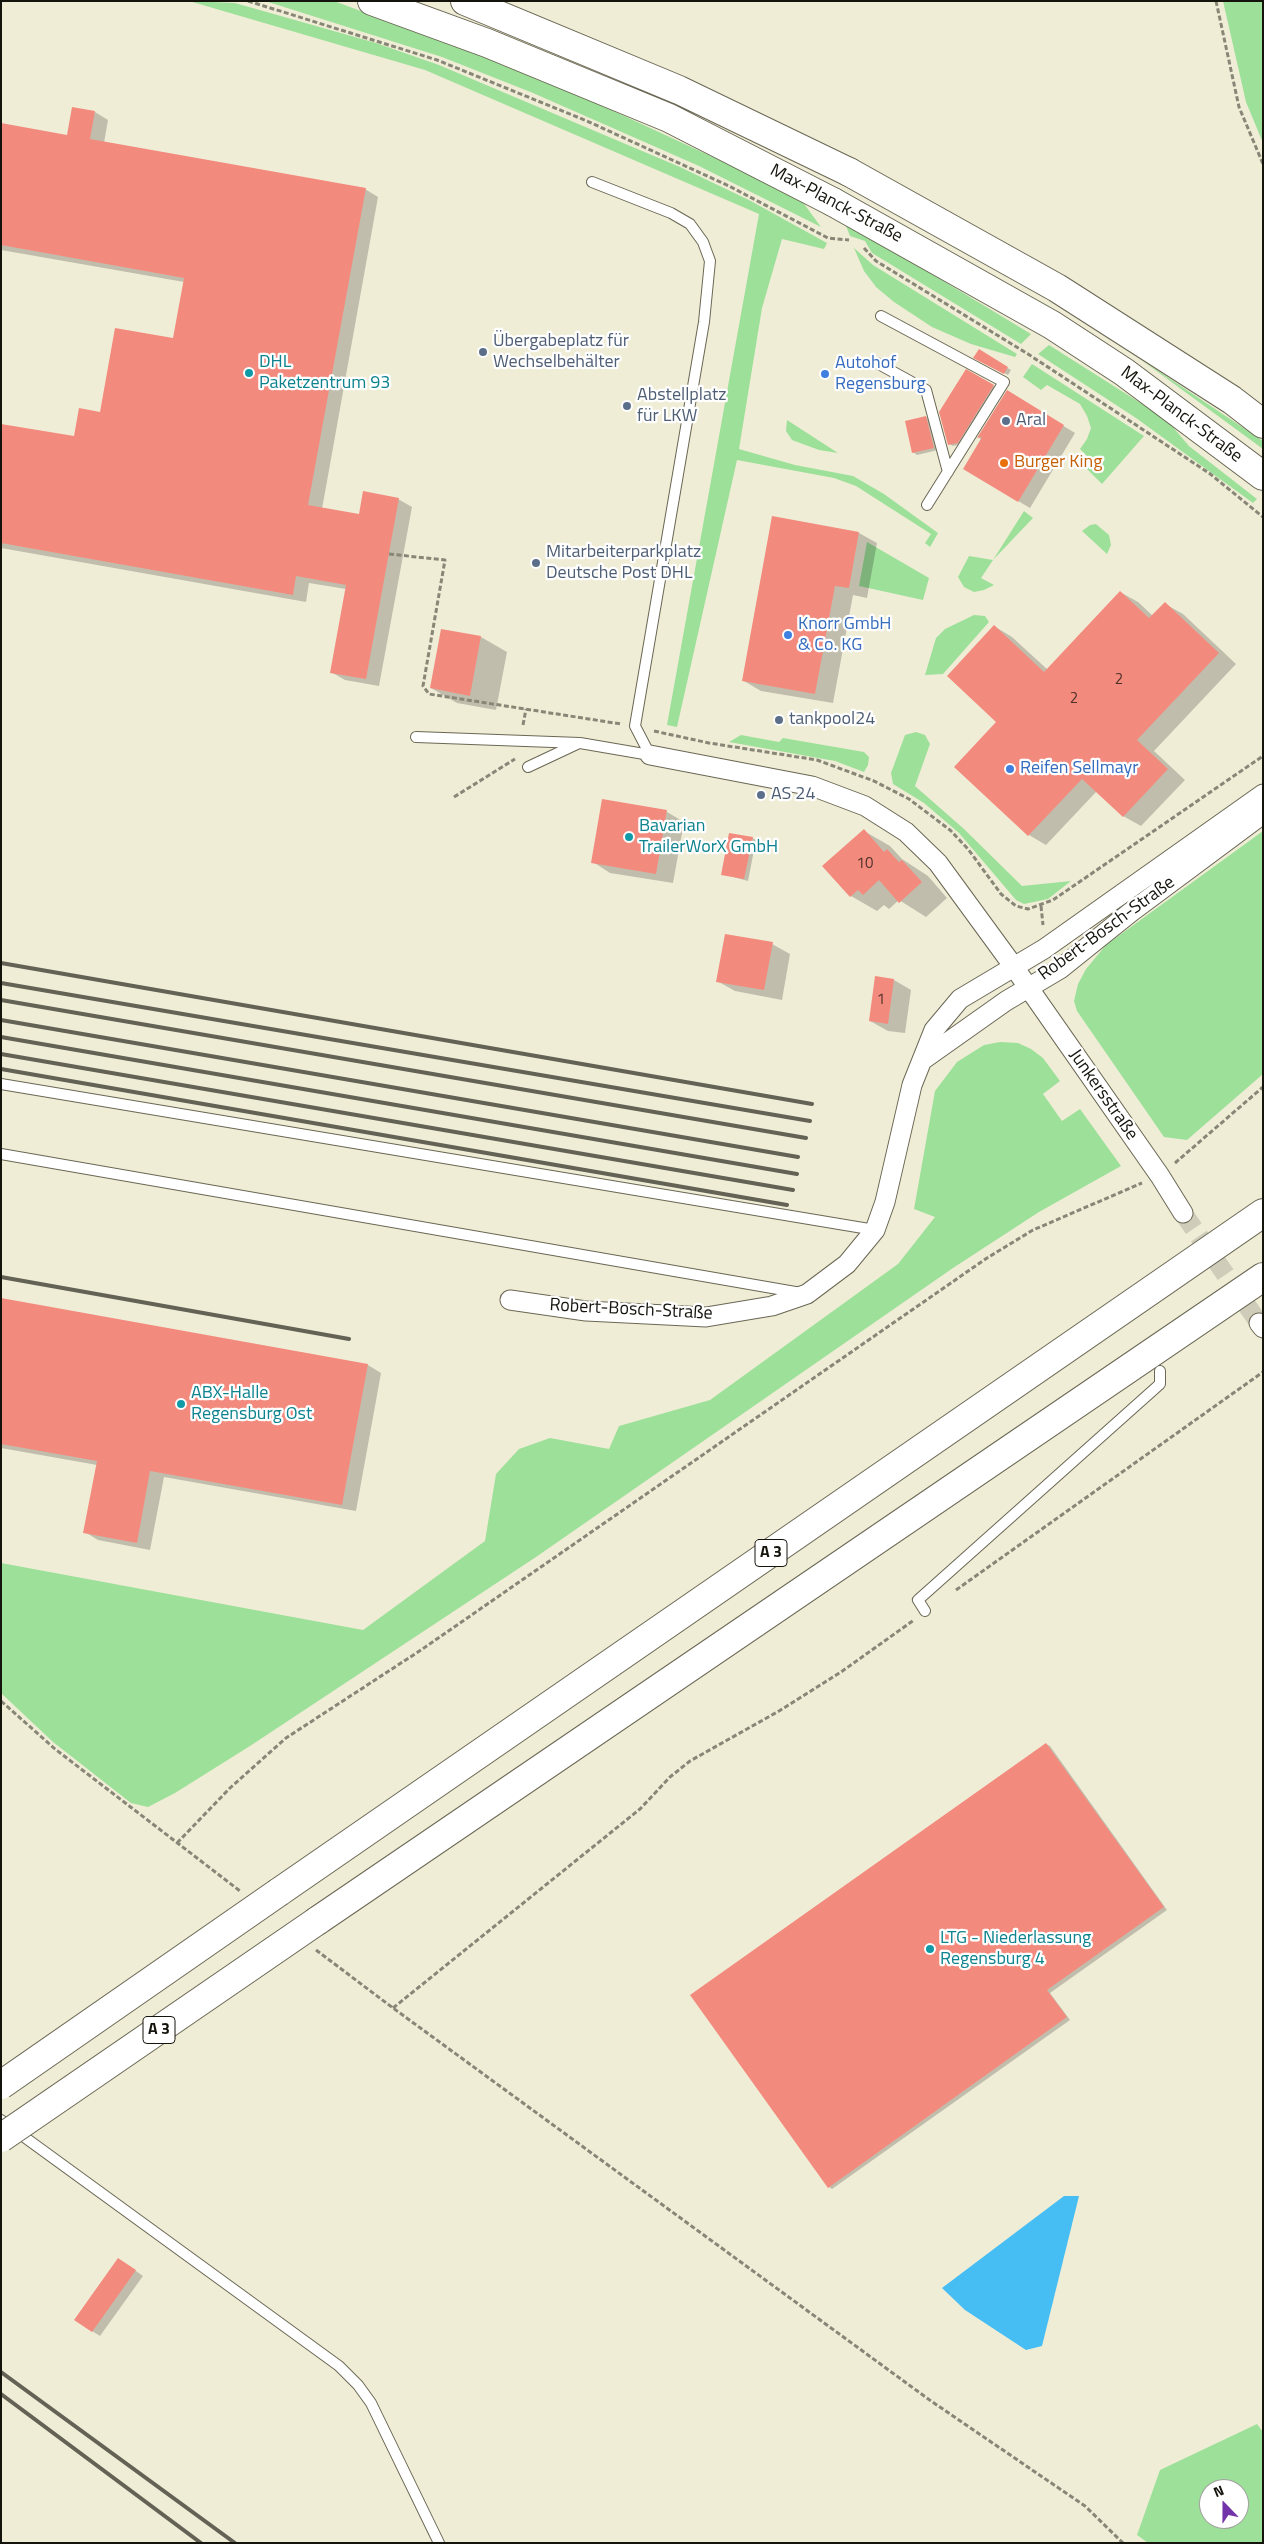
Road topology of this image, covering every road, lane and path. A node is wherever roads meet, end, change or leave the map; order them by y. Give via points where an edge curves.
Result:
1 (248, 1) edge
2 (372, 1) edge
3 (465, 1) edge
4 (1216, 1) edge
5 (1263, 164) edge
6 (592, 182) dead end
7 (852, 241) dead end
8 (860, 242) dead end
9 (881, 316) dead end
10 (877, 363) dead end
11 (1263, 424) edge
12 (948, 472) junction
13 (1263, 476) edge
14 (927, 505) dead end
15 (1263, 516) edge
16 (389, 554) dead end
17 (526, 709) junction
18 (635, 726) junction
19 (416, 737) dead end
20 (521, 740) junction
21 (580, 743) junction
22 (650, 755) junction
23 (1263, 756) edge
24 (528, 767) dead end
25 (1263, 794) edge
26 (454, 797) dead end
27 (1263, 814) edge
28 (1021, 977) junction
29 (924, 1058) junction
30 (1, 1084) edge
31 (1263, 1087) edge
32 (1, 1154) edge
33 (1160, 1176) junction
34 (1183, 1213) tunnel mouth
35 (1263, 1214) edge
36 (874, 1230) junction
37 (1263, 1276) edge
38 (806, 1294) junction
39 (510, 1300) dead end
40 (1160, 1372) dead end
41 (1263, 1372) edge
42 (926, 1612) junction
43 (1, 1700) edge
44 (177, 1844) junction
45 (237, 1889) dead end
46 (320, 1952) dead end
47 (393, 2008) junction
48 (1, 2085) edge
49 (1, 2120) edge
50 (1, 2138) edge
51 (439, 2543) edge
52 (1123, 2543) edge

1 - 7 path via 437,60 587,121 720,182 828,238
2 - 13 main road, Max-Planck-Straße via 487,43 669,118 833,202 1052,325 1124,372
3 - 11 main road, Max-Planck-Straße via 679,90 849,172 1057,288 1232,400
4 - 5 path via 1239,107
6 - 18 lane via 671,213 690,224 703,242 710,261 704,322
8 - 15 path via 876,261 1028,354 1209,473
9 - 12 lane via 1004,382
10 - 12 lane via 926,390
12 - 14 lane
16 - 17 path via 444,560 423,686 429,694
17 - 18 path
17 - 20 path
18 - 22 lane
18 - 23 path via 709,743 817,760 874,780 909,798 950,830 1001,894 1016,906 1028,909 1053,900
19 - 20 lane
20 - 21 lane
20 - 26 path via 518,758
21 - 22 lane
21 - 24 lane
22 - 28 street, Robert-Bosch-Straße via 812,786 865,806 906,832 938,863
25 - 28 street, Robert-Bosch-Straße via 1052,943
27 - 28 street, Robert-Bosch-Straße via 1060,969
28 - 29 street, Robert-Bosch-Straße
28 - 29 street, Robert-Bosch-Straße via 960,999 934,1030
28 - 33 street, Junkersstraße
29 - 36 street, Robert-Bosch-Straße via 912,1085 885,1202
30 - 36 lane
31 - 33 path
32 - 38 lane
33 - 34 street, Junkersstraße
33 - 44 path via 1041,1226 987,1258 421,1650 286,1738 230,1788
35 - 48 main road, A 3, bridge
36 - 38 street, Robert-Bosch-Straße via 847,1264
37 - 50 main road, A 3, bridge
38 - 39 street, Robert-Bosch-Straße via 772,1306 706,1317 586,1311
40 - 42 lane via 1160,1384 918,1600
41 - 42 path
42 - 47 path via 841,1672 690,1761 670,1777 640,1810
43 - 44 path via 54,1749
44 - 45 path
46 - 47 path
47 - 52 path via 931,2401 1085,2506
49 - 51 lane via 339,2366 371,2403

